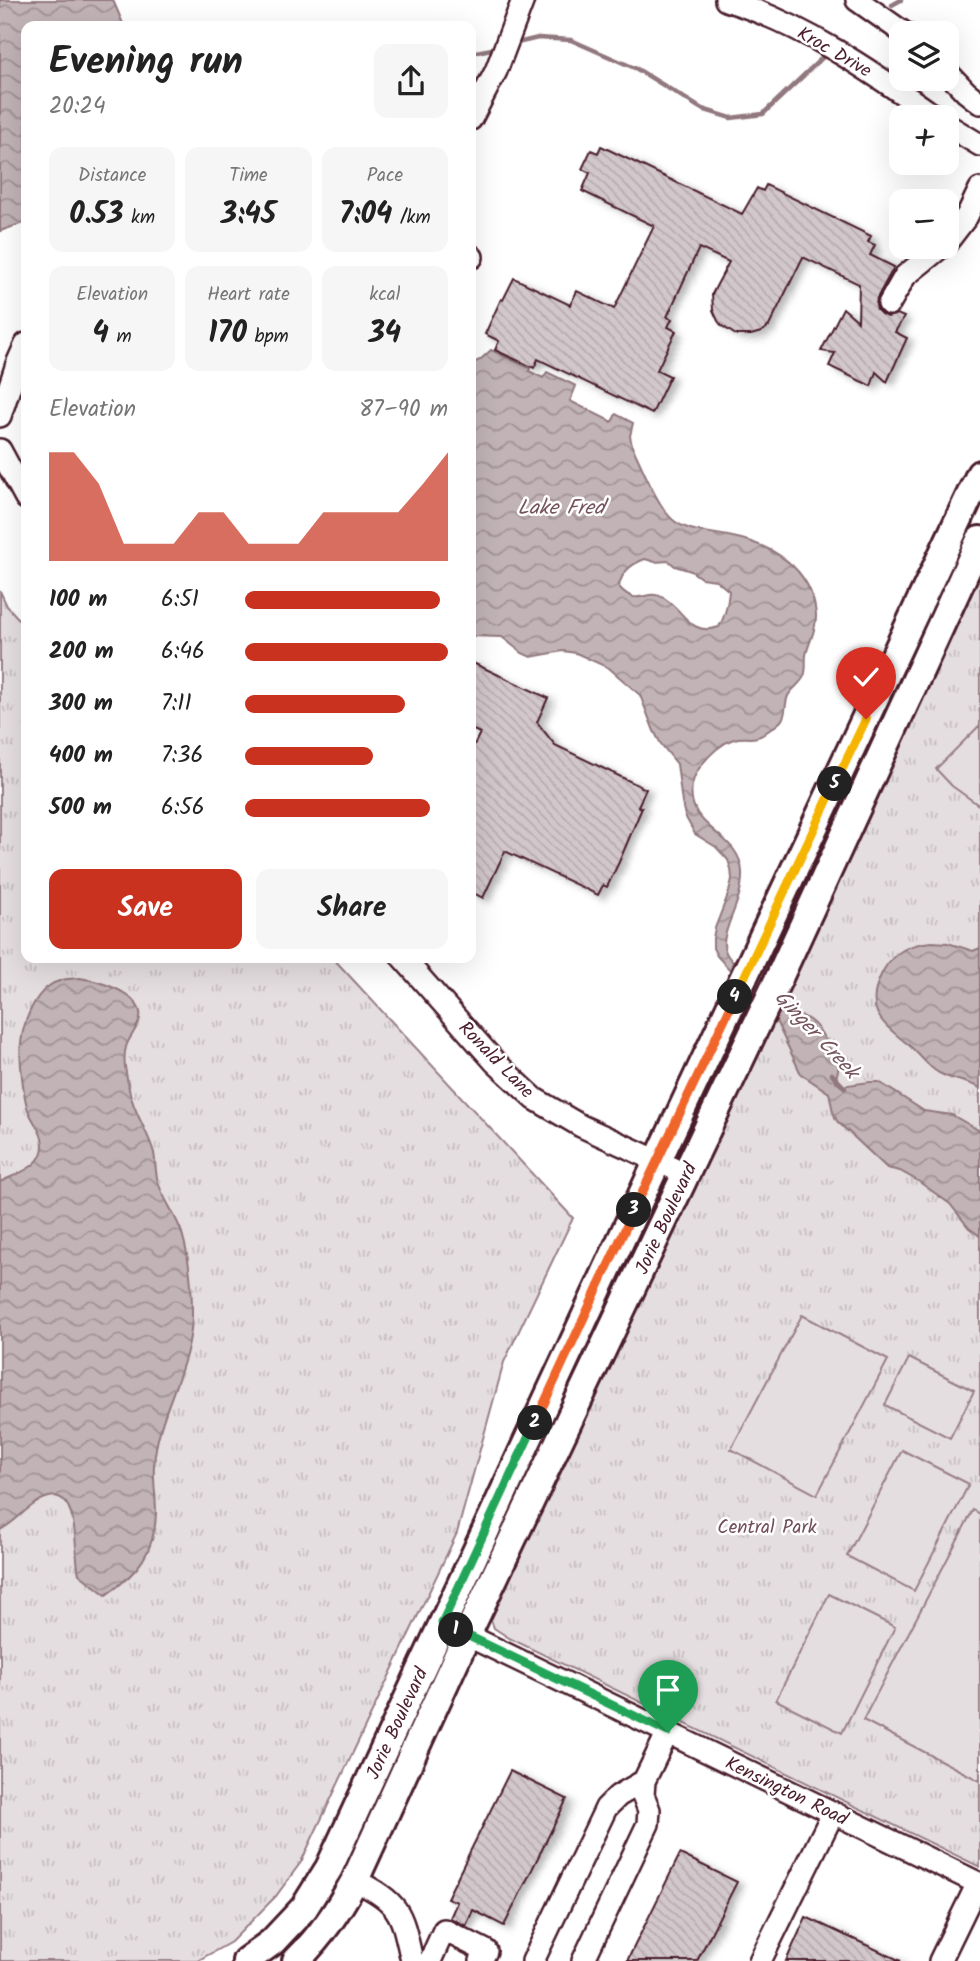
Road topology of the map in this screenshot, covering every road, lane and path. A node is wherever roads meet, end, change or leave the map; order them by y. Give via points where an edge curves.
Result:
1 (523, 0) edge
2 (726, 0) edge
3 (857, 0) edge
4 (889, 22) edge
5 (959, 85) edge
6 (980, 103) edge
7 (919, 105) edge
8 (476, 110) edge
9 (959, 132) edge
10 (980, 145) edge
11 (980, 189) edge
12 (959, 226) edge
13 (926, 259) edge
14 (890, 304) dead end
15 (14, 363) edge
16 (0, 416) edge
17 (0, 450) edge
18 (980, 474) edge
19 (21, 489) edge
20 (980, 540) edge
21 (408, 963) edge
22 (657, 1160) junction
23 (685, 1174) junction
24 (442, 1623) junction
25 (467, 1635) junction
26 (668, 1732) junction
27 (644, 1781) junction
28 (833, 1813) junction
29 (355, 1880) junction
30 (979, 1883) edge
31 (246, 1961) edge
32 (296, 1961) edge
33 (412, 1961) edge
34 (430, 1961) edge
35 (481, 1961) edge
36 (533, 1961) edge
37 (583, 1961) edge
38 (760, 1961) edge
39 (940, 1961) edge

1 - 8 street
2 - 7 street, Kroc Drive via 798,29
3 - 4 street
5 - 6 street
9 - 10 street
11 - 12 street
13 - 14 street via 905,276
15 - 16 street
17 - 19 street
18 - 22 main road, Jorie Boulevard
20 - 23 main road, Jorie Boulevard
21 - 22 street, Ronald Lane via 495,1062 535,1099 580,1126
22 - 23 street, Ronald Lane
22 - 24 main road, Jorie Boulevard
23 - 25 main road, Jorie Boulevard
24 - 25 street, Kensington Road
24 - 31 main road, Jorie Boulevard via 329,1868 304,1908 272,1942
25 - 26 street, Kensington Road
25 - 29 main road, Jorie Boulevard
26 - 27 street
26 - 28 street, Kensington Road
27 - 36 street via 606,1808
27 - 37 street via 648,1824
28 - 30 street, Kensington Road
28 - 38 street
29 - 32 main road, Jorie Boulevard via 336,1914
29 - 33 street via 391,1902 405,1926
30 - 39 street
34 - 35 street via 444,1930 486,1951

